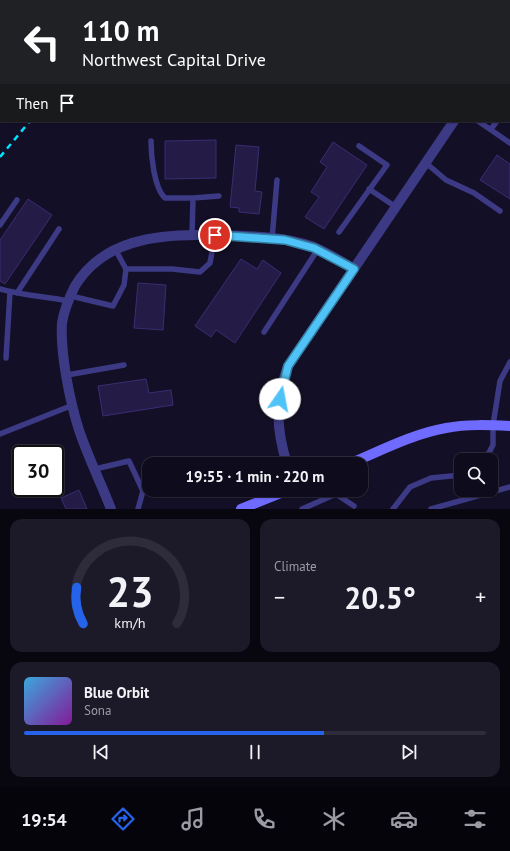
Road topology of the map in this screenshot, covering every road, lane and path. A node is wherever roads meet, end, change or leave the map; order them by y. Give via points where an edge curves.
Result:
1 (453, 122) edge
2 (479, 122) edge
3 (496, 122) edge
4 (491, 130) junction
5 (151, 141) dead end
6 (510, 143) edge
7 (359, 146) dead end
8 (426, 163) junction
9 (277, 180) dead end
10 (369, 190) junction
11 (219, 196) dead end
12 (193, 198) junction
13 (16, 200) dead end
14 (396, 207) junction
15 (500, 211) dead end
16 (0, 225) edge
17 (59, 229) dead end
18 (339, 232) dead end
19 (192, 235) junction
20 (215, 235) junction
21 (272, 239) junction
22 (116, 249) junction
23 (318, 249) junction
24 (126, 269) junction
25 (354, 269) junction
26 (0, 289) edge
27 (10, 292) junction
28 (17, 294) junction
29 (69, 299) junction
30 (264, 332) dead end
31 (6, 358) dead end
32 (510, 362) edge
33 (124, 365) dead end
34 (67, 375) junction
35 (73, 405) junction
36 (493, 425) junction
37 (510, 426) edge
38 (0, 434) edge
39 (489, 453) edge
40 (285, 457) edge
41 (365, 457) edge
42 (95, 470) junction
43 (454, 476) edge
44 (510, 487) edge
45 (272, 497) edge
46 (354, 506) dead end
47 (246, 508) edge
48 (111, 509) edge
49 (138, 509) edge
50 (302, 509) edge
51 (393, 509) edge
52 (431, 509) edge

1 - 8 street
2 - 4 lane
3 - 4 lane
4 - 6 lane
5 - 12 lane via 151,153 162,195 165,198
7 - 10 lane via 387,165
8 - 14 street
8 - 15 lane via 446,180 474,193
9 - 21 lane
10 - 14 lane
10 - 18 lane
11 - 12 lane
12 - 19 lane
13 - 16 lane
14 - 25 street
17 - 28 lane
19 - 20 street
19 - 22 street via 155,237
20 - 21 street
20 - 24 lane via 210,262 200,272
21 - 23 street
22 - 24 lane
22 - 29 street via 92,266 77,283
23 - 25 street
23 - 30 lane
24 - 29 lane via 124,284 112,306
25 - 40 street via 294,356 285,376 277,420
26 - 27 lane
27 - 28 lane
27 - 31 lane
28 - 29 lane
29 - 34 street via 62,322
32 - 36 lane via 500,381
33 - 34 lane
34 - 35 street
35 - 38 lane
35 - 42 street via 80,433
36 - 37 street
36 - 39 lane via 493,445
36 - 41 street via 446,428 414,436
42 - 48 street
42 - 49 lane via 129,461 143,492
43 - 51 lane via 432,478 410,486
44 - 52 lane
45 - 47 street
46 - 50 lane via 336,494

